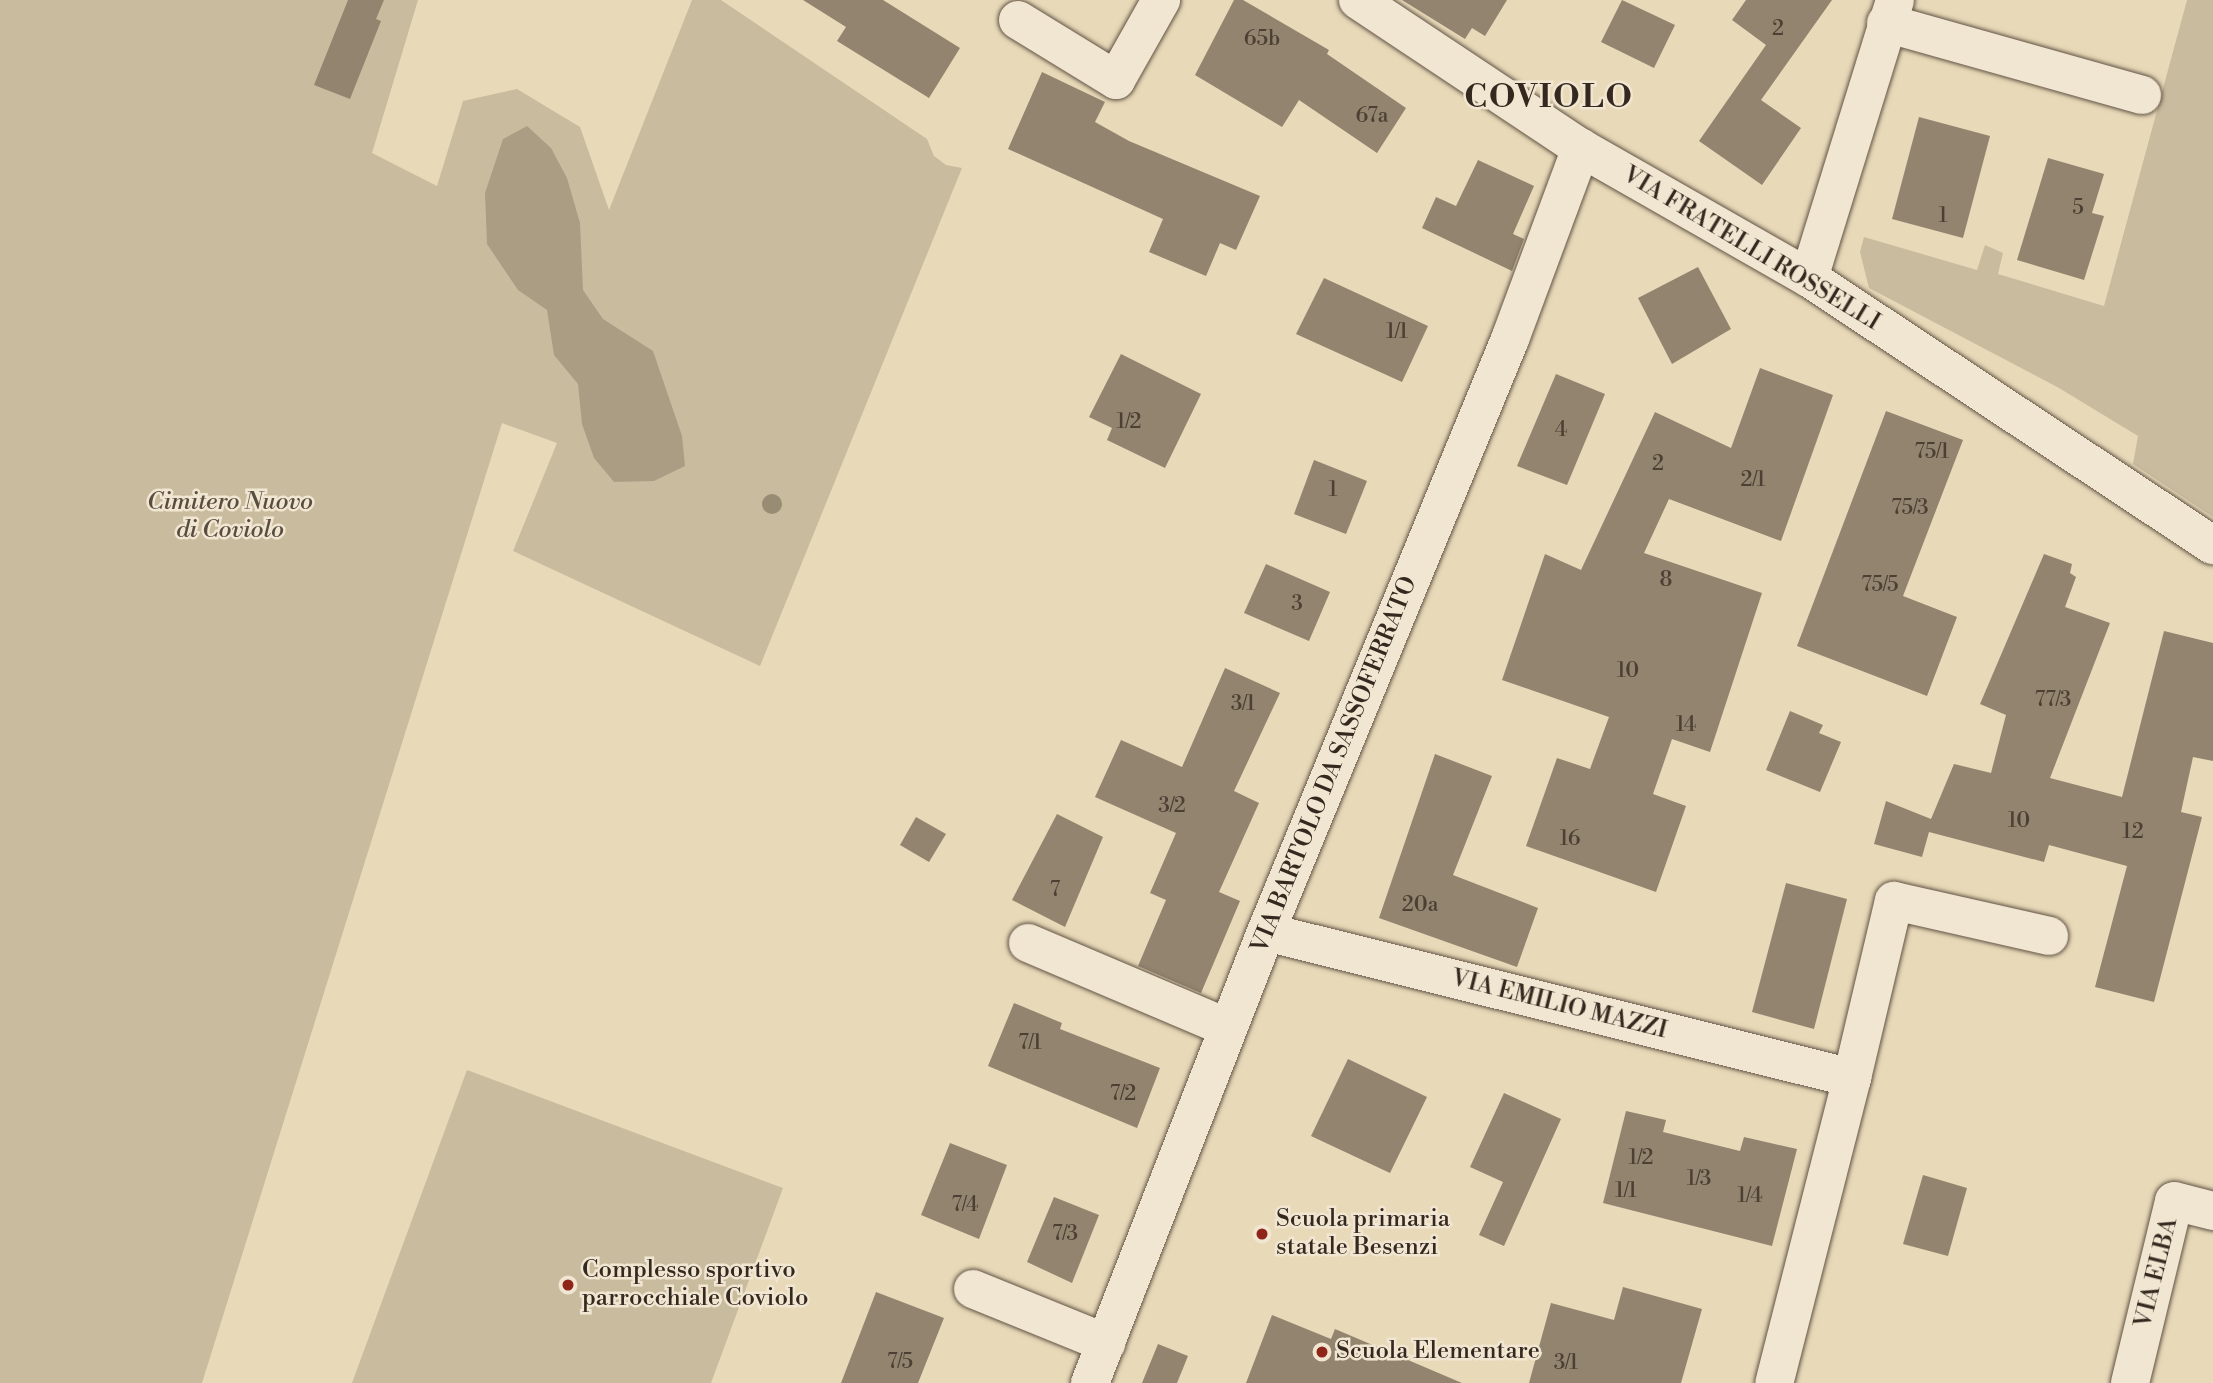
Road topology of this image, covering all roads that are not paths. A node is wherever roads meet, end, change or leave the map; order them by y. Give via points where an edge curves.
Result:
1 (1161, 0) edge
2 (1358, 0) edge
3 (1891, 11) edge
4 (1018, 20) dead end
5 (2143, 95) dead end
6 (1581, 148) junction
7 (1809, 278) junction
8 (2213, 545) edge
9 (1266, 932) junction
10 (2049, 936) dead end
11 (1028, 943) dead end
12 (1228, 1028) junction
13 (1852, 1078) junction
14 (2213, 1211) edge
15 (973, 1289) dead end
16 (1106, 1343) junction
17 (1090, 1383) edge
18 (1774, 1383) edge
19 (2130, 1383) edge

1 - 4 street via 1116,80
2 - 6 street, VIA FRATELLI ROSSELLI
3 - 5 street
3 - 7 street
6 - 7 street, VIA FRATELLI ROSSELLI
6 - 9 street, VIA BARTOLO DA SASSOFERRATO via 1510,339
7 - 8 street, VIA FRATELLI ROSSELLI
9 - 12 street, VIA BARTOLO DA SASSOFERRATO
9 - 13 street, VIA EMILIO MAZZI
10 - 13 street via 1894,901
11 - 12 street
12 - 16 street, VIA BARTOLO DA SASSOFERRATO
13 - 18 street
14 - 19 street, VIA ELBA via 2174,1202
15 - 16 street
16 - 17 street, VIA BARTOLO DA SASSOFERRATO

